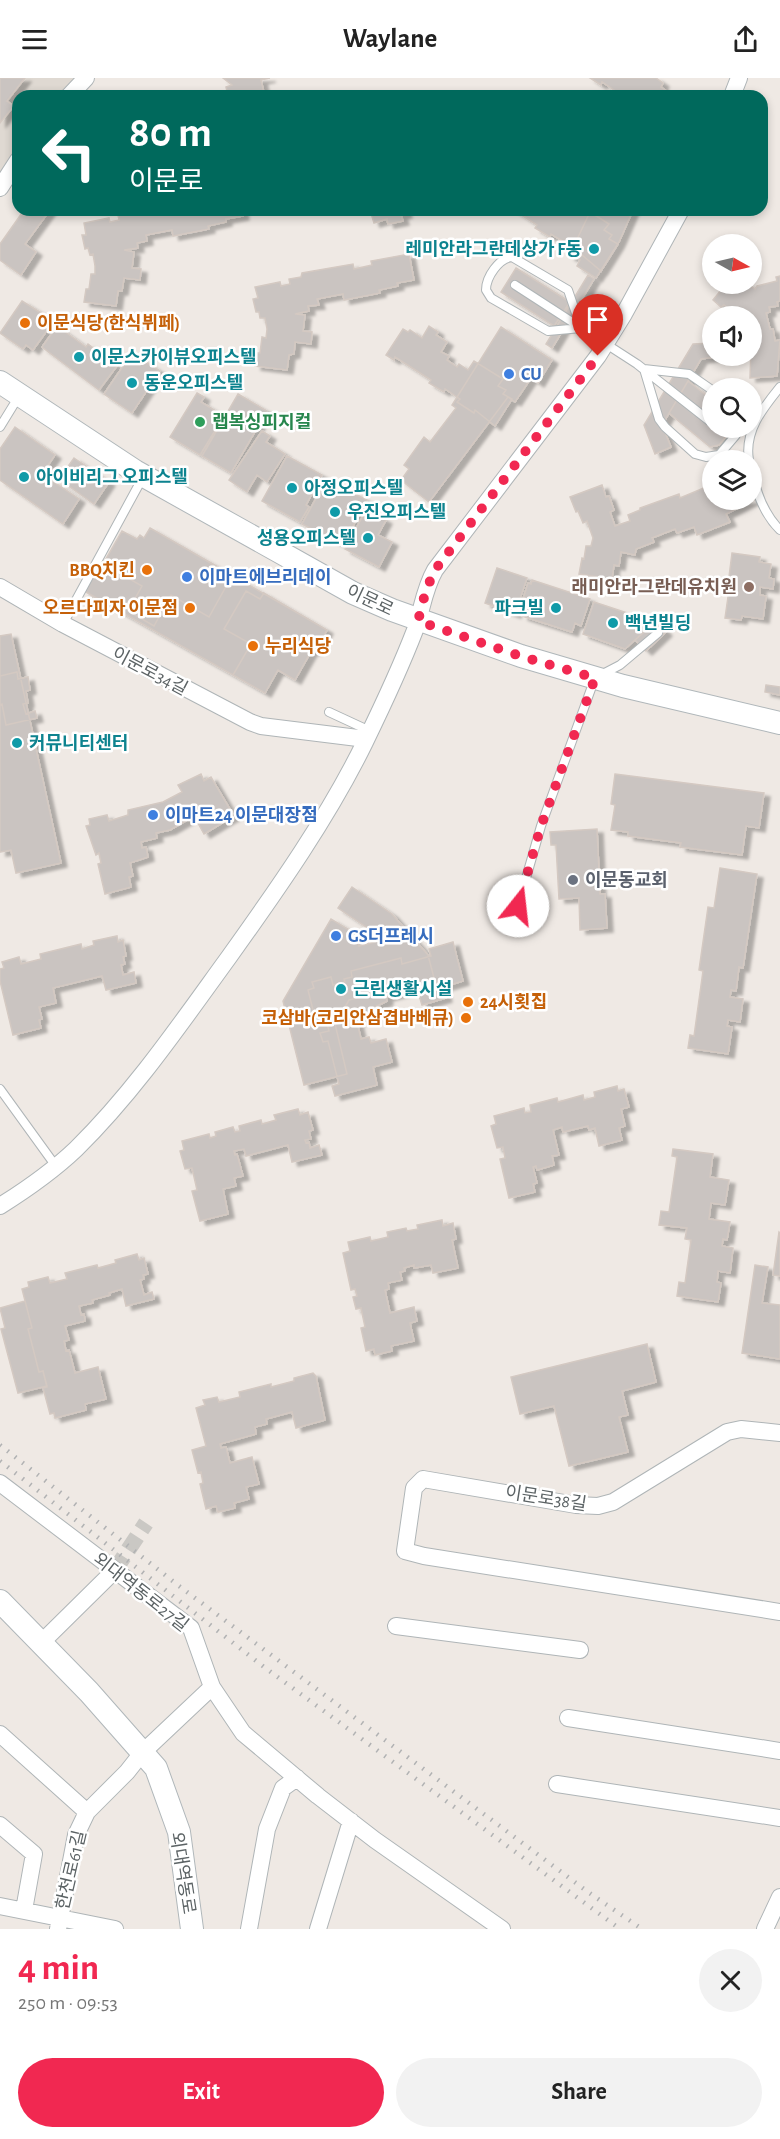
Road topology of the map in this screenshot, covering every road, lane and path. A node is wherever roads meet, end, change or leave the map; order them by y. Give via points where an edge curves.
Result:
1 (86, 78) edge
2 (75, 90) edge
3 (12, 169) edge
4 (0, 188) edge
5 (678, 216) edge
6 (515, 285) dead end
7 (581, 328) junction
8 (606, 344) junction
9 (644, 369) junction
10 (0, 382) edge
11 (702, 383) edge
12 (780, 387) edge
13 (20, 395) junction
14 (702, 415) edge
15 (0, 427) edge
16 (733, 438) edge
17 (750, 450) edge
18 (144, 475) junction
19 (762, 503) edge
20 (780, 530) edge
21 (0, 587) edge
22 (418, 621) junction
23 (63, 624) junction
24 (658, 633) dead end
25 (595, 678) junction
26 (329, 712) dead end
27 (780, 723) edge
28 (368, 735) junction
29 (518, 906) dead end
30 (0, 1089) edge
31 (55, 1165) junction
32 (0, 1206) edge
33 (780, 1433) edge
34 (0, 1483) edge
35 (115, 1570) junction
36 (0, 1601) edge
37 (780, 1612) edge
38 (396, 1626) dead end
39 (41, 1643) junction
40 (580, 1650) dead end
41 (212, 1687) junction
42 (568, 1718) dead end
43 (0, 1734) edge
44 (780, 1751) edge
45 (142, 1753) junction
46 (297, 1778) junction
47 (557, 1784) dead end
48 (87, 1812) junction
49 (780, 1818) edge
50 (351, 1821) junction
51 (0, 1825) edge
52 (780, 1897) edge
53 (0, 1906) edge
54 (24, 1911) junction
55 (59, 1923) edge
56 (115, 1929) edge
57 (192, 1929) edge
58 (249, 1929) edge
59 (318, 1929) edge
60 (502, 1929) edge
61 (765, 1929) edge

1 - 2 street
3 - 4 street
5 - 8 street
6 - 7 lane
7 - 7 lane via 568,290 516,258 503,259 487,281 486,290 491,298 544,329
7 - 8 lane
8 - 9 lane
8 - 22 street via 435,570
9 - 11 lane via 689,374
9 - 14 lane
9 - 16 lane via 659,419 695,454 719,455
10 - 13 main road, 이문로
12 - 17 lane via 759,413
13 - 15 lane
13 - 18 main road, 이문로
18 - 22 main road, 이문로 via 353,592
18 - 23 lane
19 - 20 lane
21 - 23 street, 이문로34길
22 - 25 main road, 이문로
22 - 28 street via 399,673
23 - 28 street, 이문로34길 via 261,726
24 - 25 lane via 621,665
25 - 27 main road, 이문로
25 - 29 lane via 541,826
26 - 28 lane
28 - 31 street via 263,910 125,1095 75,1150
30 - 31 lane
31 - 32 street
33 - 37 street, 이문로38길 via 741,1429 727,1432 613,1502 598,1506 423,1479 414,1488 405,1551
34 - 35 street, 외대역동로27길
35 - 39 street
35 - 41 street, 외대역동로27길 via 191,1628
36 - 39 main road, 외대역동로
38 - 40 street
39 - 45 main road, 외대역동로
41 - 45 street
41 - 46 street, 외대역동로27길 via 243,1733
42 - 44 street
43 - 48 street
45 - 48 street
45 - 57 main road, 외대역동로 via 156,1768 179,1832
46 - 50 street, 외대역동로27길
46 - 58 street via 283,1788 267,1829
47 - 49 street
48 - 55 street, 한천로61길 via 76,1835
50 - 59 street
50 - 60 street, 외대역동로27길
51 - 54 street via 34,1854
52 - 61 street
53 - 54 street
54 - 55 street
55 - 56 street

